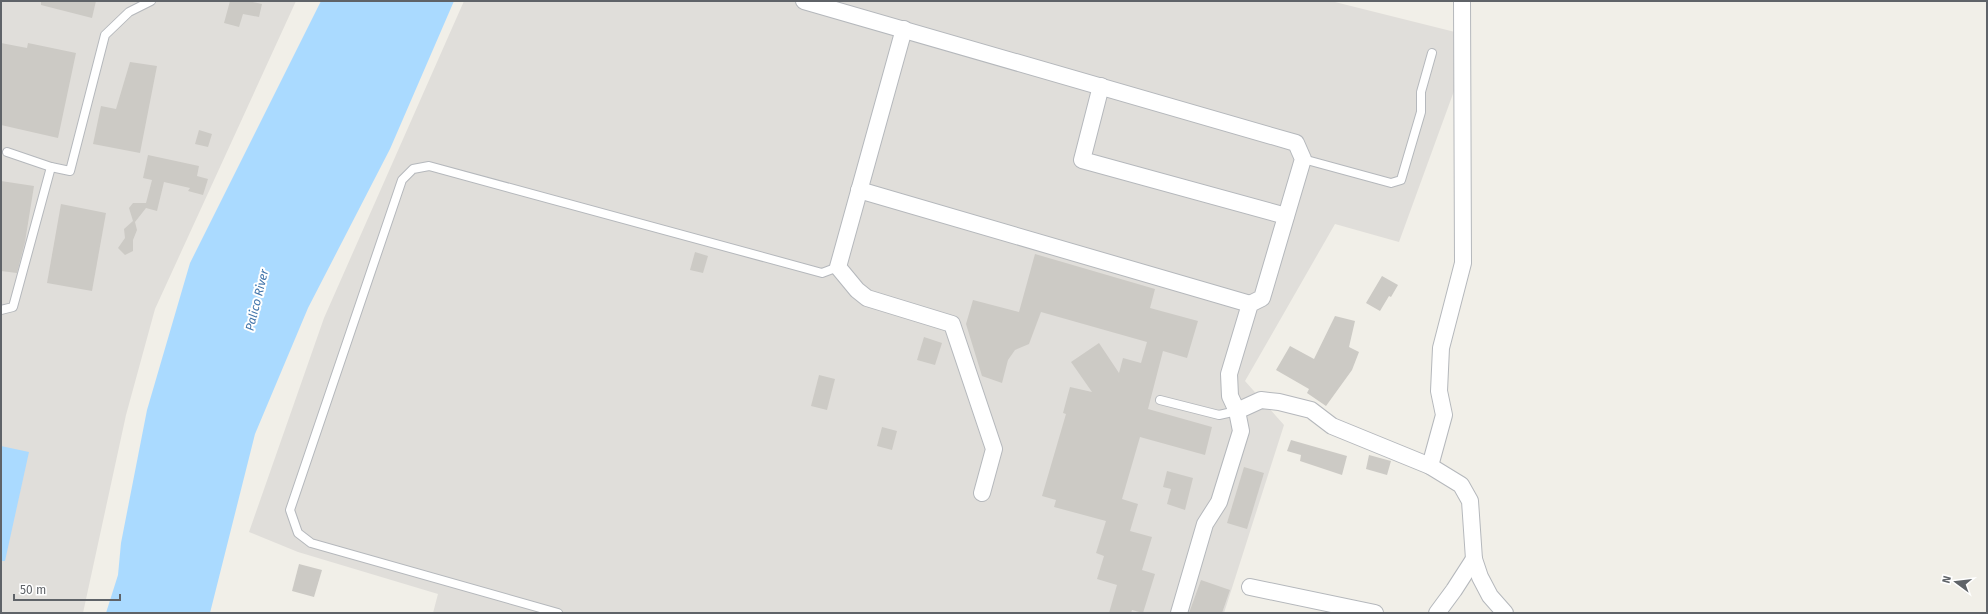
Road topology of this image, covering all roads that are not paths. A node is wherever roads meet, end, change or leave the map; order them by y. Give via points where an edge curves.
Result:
1 (151, 1) edge
2 (804, 1) edge
3 (1462, 1) edge
4 (904, 29) junction
5 (1432, 53) dead end
6 (1101, 86) junction
7 (7, 152) dead end
8 (1303, 159) junction
9 (51, 167) junction
10 (859, 190) junction
11 (1286, 216) junction
12 (838, 267) junction
13 (1250, 304) junction
14 (1, 310) edge
15 (1160, 400) dead end
16 (1237, 411) junction
17 (1430, 466) junction
18 (982, 493) dead end
19 (1474, 559) junction
20 (1250, 587) dead end
21 (558, 613) edge
22 (1179, 613) edge
23 (1375, 613) edge
24 (1437, 613) edge
25 (1505, 613) edge

1 - 9 lane via 129,12 105,35 70,171
2 - 4 street
3 - 17 street via 1463,263 1441,348 1439,391 1444,415
4 - 6 street
4 - 10 street
5 - 8 lane via 1422,92 1421,112 1401,180 1391,183
6 - 8 street via 1296,143
6 - 11 street via 1082,160
7 - 9 lane
8 - 11 street
9 - 14 lane via 13,307
10 - 12 street
10 - 13 street
11 - 13 street via 1262,298
12 - 18 street via 867,298 952,324 994,450
12 - 21 lane via 822,273 429,166 414,169 402,180 290,510 298,533 311,544
13 - 16 street via 1229,374 1230,396
15 - 16 lane via 1219,415
16 - 17 street via 1261,400 1311,410 1332,426
16 - 22 street via 1241,431 1219,502 1205,524
17 - 19 street via 1461,485 1470,501
19 - 24 street
19 - 25 street via 1490,596
20 - 23 street

